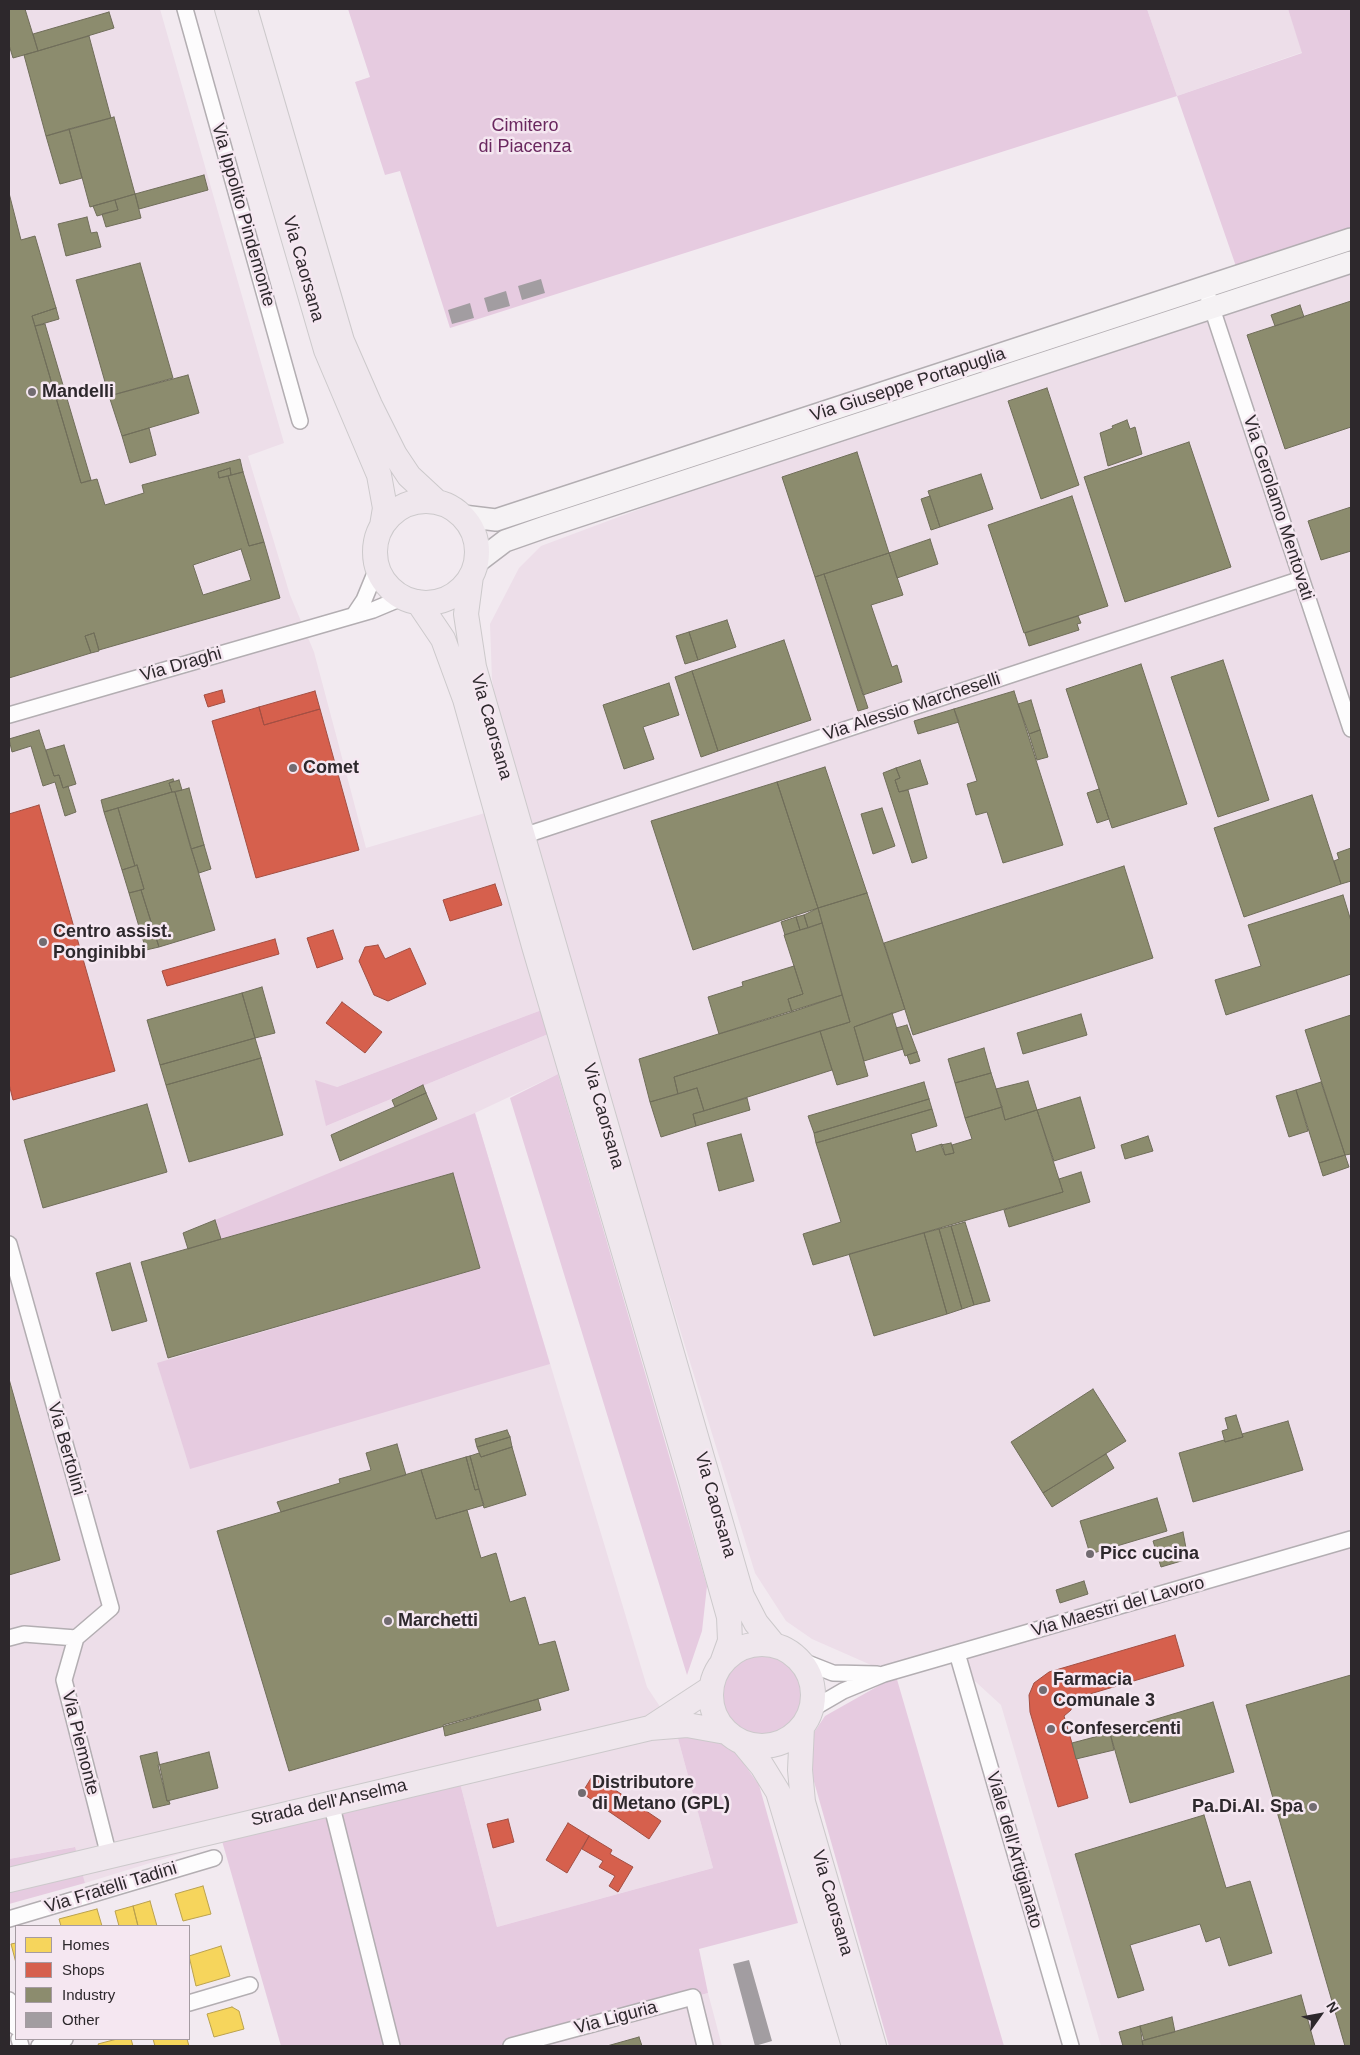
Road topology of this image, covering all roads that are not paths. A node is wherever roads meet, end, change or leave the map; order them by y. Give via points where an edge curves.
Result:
1 (185, 9) edge
2 (227, 9) edge
3 (245, 9) edge
4 (1351, 239) edge
5 (1351, 262) edge
6 (1205, 287) junction
7 (1211, 308) junction
8 (300, 421) dead end
9 (438, 502) junction
10 (463, 516) junction
11 (382, 526) junction
12 (378, 566) junction
13 (474, 570) junction
14 (1301, 579) junction
15 (411, 600) junction
16 (354, 615) junction
17 (9, 715) edge
18 (1351, 730) edge
19 (523, 836) junction
20 (9, 1244) edge
21 (1351, 1539) edge
22 (9, 1638) edge
23 (76, 1638) junction
24 (774, 1645) junction
25 (957, 1653) junction
26 (800, 1660) junction
27 (722, 1663) junction
28 (884, 1674) junction
29 (711, 1688) junction
30 (807, 1718) junction
31 (650, 1728) junction
32 (735, 1738) junction
33 (332, 1803) junction
34 (109, 1856) junction
35 (214, 1858) dead end
36 (9, 1880) edge
37 (9, 1919) edge
38 (250, 1985) dead end
39 (9, 2000) edge
40 (190, 2003) edge
41 (15, 2023) edge
42 (61, 2040) edge
43 (40, 2046) edge
44 (392, 2046) edge
45 (511, 2046) edge
46 (705, 2046) edge
47 (854, 2046) edge
48 (874, 2046) edge
49 (1071, 2046) edge

1 - 8 street, Via Ippolito Pindemonte
2 - 11 main road, Via Caorsana via 326,350 379,475 385,508
3 - 9 main road, Via Caorsana via 342,341 395,455 409,476
4 - 6 main road, Via Giuseppe Portapuglia
5 - 7 main road, Via Giuseppe Portapuglia
6 - 7 street, Via Gerolamo Mentovati
6 - 10 main road, Via Giuseppe Portapuglia via 496,520
7 - 13 main road, Via Giuseppe Portapuglia via 505,541
7 - 14 street, Via Gerolamo Mentovati
9 - 10 main road
9 - 11 main road via 406,505 393,513
10 - 13 main road via 473,530 477,546
11 - 12 main road via 376,546
12 - 15 main road via 393,590
12 - 16 street
13 - 15 main road via 461,589 449,598 434,602
13 - 19 main road, Via Caorsana via 466,614 474,666
14 - 18 street, Via Gerolamo Mentovati
14 - 19 street, Via Alessio Marcheselli
15 - 16 street, Via Draghi
15 - 27 main road, Via Caorsana via 443,638 465,699 729,1617 730,1641
16 - 17 street, Via Draghi
19 - 24 main road, Via Caorsana via 742,1596 756,1623
20 - 23 street, Via Bertolini via 111,1608
21 - 25 street, Via Maestri del Lavoro
22 - 23 street via 24,1634
23 - 34 street, Via Piemonte via 64,1680
24 - 26 main road
24 - 27 main road via 745,1646
25 - 28 street, Via Maestri del Lavoro
25 - 49 street, Viale dell'Artigianato
26 - 28 street, Via Maestri del Lavoro via 833,1673
26 - 30 main road via 809,1675 813,1692
27 - 29 main road
28 - 30 street, Via Maestri del Lavoro via 843,1691
29 - 31 main road, Strada dell'Anselma
29 - 32 main road via 717,1720
30 - 32 main road via 790,1738 775,1745 759,1747
30 - 48 main road, Via Caorsana via 800,1770 803,1802
31 - 32 main road, Strada dell'Anselma via 688,1726
31 - 33 main road, Strada dell'Anselma
32 - 47 main road, Via Caorsana via 762,1766 778,1792
33 - 34 main road, Strada dell'Anselma
33 - 44 street
34 - 36 main road, Strada dell'Anselma
35 - 37 street, Via Fratelli Tadini
38 - 40 street
39 - 41 street
42 - 43 street
45 - 46 street, Via Liguria via 693,1997

